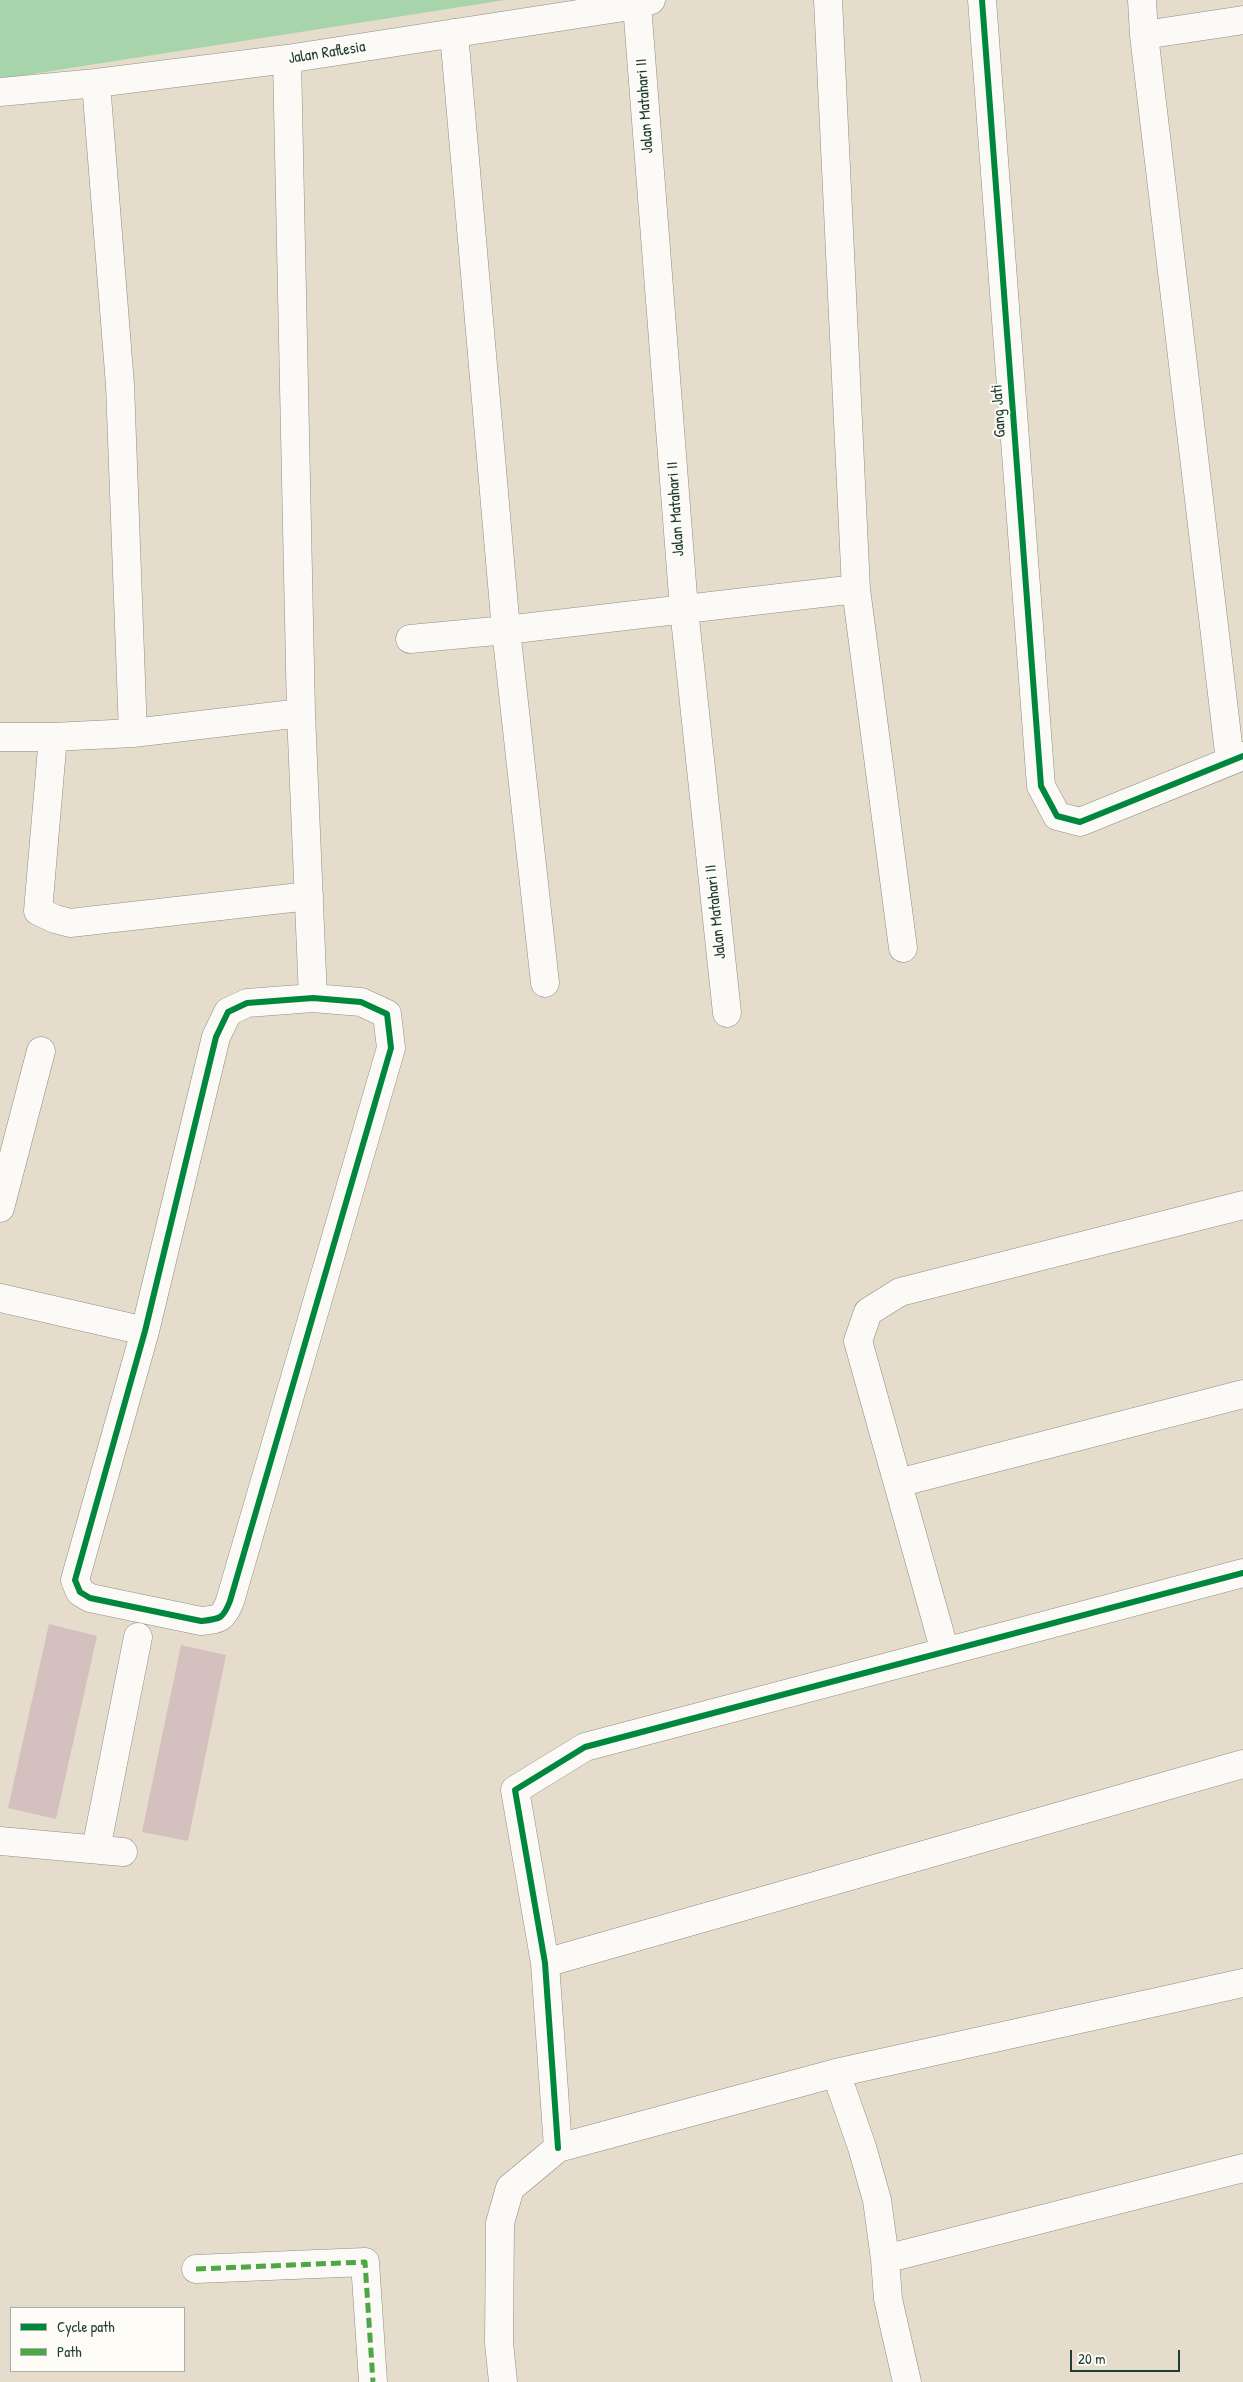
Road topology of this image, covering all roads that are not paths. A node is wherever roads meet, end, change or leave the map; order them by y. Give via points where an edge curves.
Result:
1 (828, 0) edge
2 (982, 0) edge
3 (1142, 0) edge
4 (644, 2) edge
5 (1243, 20) edge
6 (454, 33) junction
7 (1144, 35) junction
8 (287, 60) junction
9 (96, 83) junction
10 (0, 92) edge
11 (856, 589) junction
12 (684, 609) junction
13 (506, 630) junction
14 (410, 639) dead end
15 (301, 713) junction
16 (133, 733) junction
17 (0, 737) edge
18 (53, 737) junction
19 (1237, 758) edge
20 (309, 896) junction
21 (904, 948) dead end
22 (545, 984) dead end
23 (313, 998) junction
24 (727, 1013) dead end
25 (42, 1051) dead end
26 (1243, 1205) edge
27 (0, 1208) edge
28 (0, 1298) edge
29 (145, 1331) junction
30 (1243, 1394) edge
31 (898, 1484) junction
32 (1243, 1573) edge
33 (138, 1637) dead end
34 (945, 1652) junction
35 (1243, 1764) edge
36 (0, 1841) edge
37 (96, 1849) junction
38 (123, 1852) dead end
39 (545, 1963) junction
40 (1243, 1983) edge
41 (836, 2073) junction
42 (558, 2148) junction
43 (1243, 2168) edge
44 (885, 2259) junction
45 (196, 2269) dead end
46 (373, 2382) edge
47 (503, 2382) edge
48 (907, 2382) edge

1 - 11 street
2 - 19 street, Gang Jati via 1041,786 1057,816 1080,822
3 - 7 street
4 - 6 street, Jalan Raflesia
4 - 12 street, Jalan Matahari II
5 - 7 street
6 - 8 street, Jalan Raflesia
6 - 13 street
7 - 19 street
8 - 9 street, Jalan Raflesia
8 - 15 street
9 - 10 street, Jalan Raflesia
9 - 16 street via 120,385
11 - 12 street
11 - 21 street
12 - 13 street
12 - 24 street, Jalan Matahari II
13 - 14 street
13 - 22 street
15 - 16 street
15 - 20 street
16 - 18 street
17 - 18 street
18 - 20 street via 38,911 70,923
20 - 23 street
23 - 29 street via 247,1003 228,1012 216,1037
23 - 29 street via 361,1002 387,1014 392,1048 230,1601 220,1619 201,1621 90,1598 80,1592 75,1580
25 - 27 street
26 - 31 street via 900,1292 868,1312 858,1341
28 - 29 street
30 - 31 street
31 - 34 street
32 - 34 street
33 - 37 street
34 - 39 street via 585,1748 515,1790
35 - 39 street
36 - 37 street
37 - 38 street
39 - 42 street
40 - 41 street
41 - 42 street
41 - 44 street via 877,2200
42 - 47 street via 510,2188 500,2223
43 - 44 street
44 - 48 street via 888,2300
45 - 46 street via 365,2262

